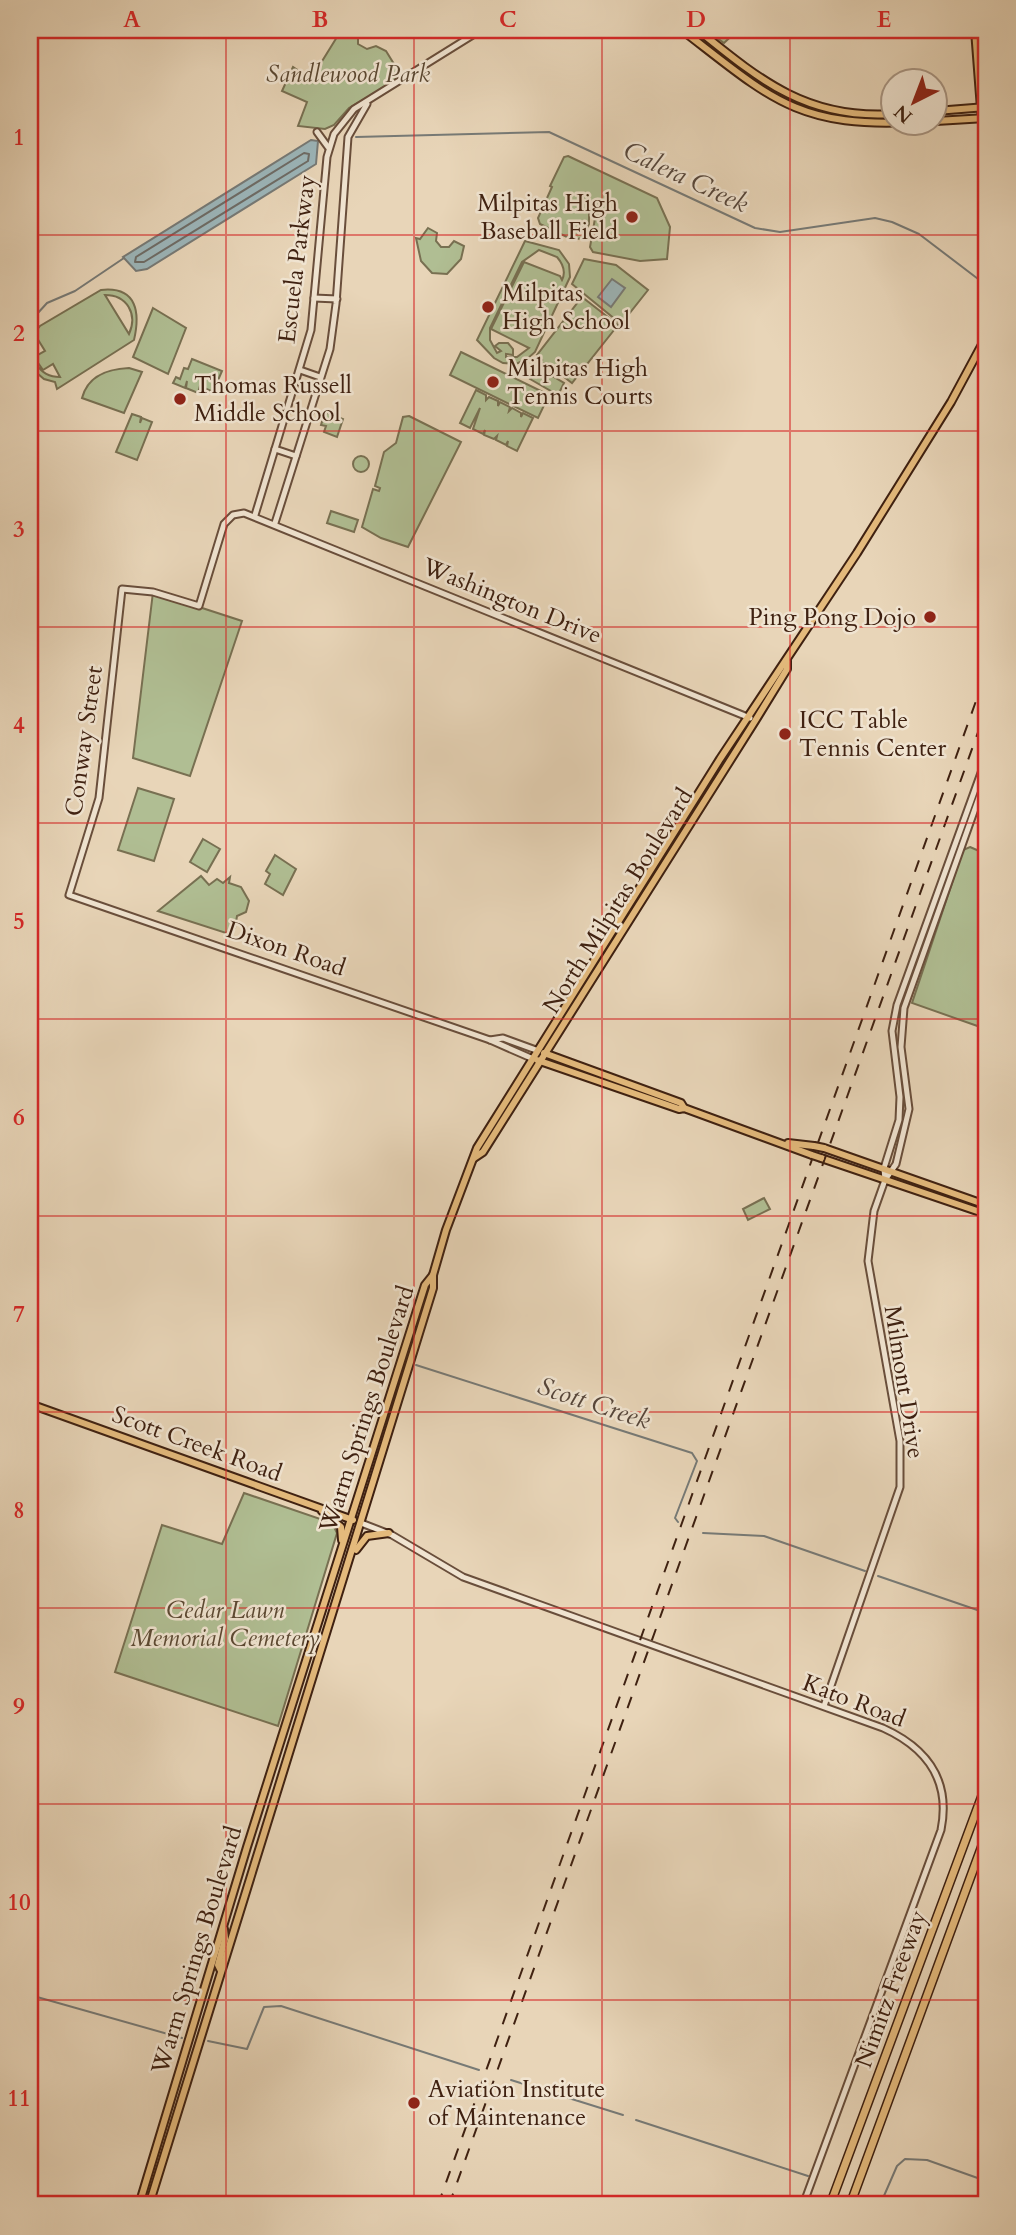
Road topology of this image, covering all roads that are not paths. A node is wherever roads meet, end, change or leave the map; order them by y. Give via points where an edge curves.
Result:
1 (481, 30) edge
2 (682, 30) edge
3 (698, 30) edge
4 (975, 30) edge
5 (369, 101) junction
6 (983, 107) edge
7 (950, 110) edge
8 (880, 114) edge
9 (984, 118) edge
10 (950, 120) edge
11 (880, 121) edge
12 (317, 132) dead end
13 (328, 147) junction
14 (986, 174) edge
15 (314, 298) junction
16 (337, 299) junction
17 (986, 337) edge
18 (300, 370) junction
19 (320, 377) junction
20 (275, 449) junction
21 (296, 456) junction
22 (255, 515) junction
23 (275, 523) junction
24 (787, 661) junction
25 (747, 717) junction
26 (755, 721) junction
27 (986, 759) edge
28 (986, 778) edge
29 (69, 895) joint
30 (490, 1040) junction
31 (536, 1051) junction
32 (545, 1054) junction
33 (531, 1058) junction
34 (540, 1061) junction
35 (684, 1108) junction
36 (786, 1143) junction
37 (474, 1158) junction
38 (884, 1168) junction
39 (893, 1171) junction
40 (885, 1180) junction
41 (986, 1205) edge
42 (986, 1214) edge
43 (433, 1275) junction
44 (427, 1282) junction
45 (424, 1318) junction
46 (398, 1373) junction
47 (394, 1384) junction
48 (30, 1404) edge
49 (392, 1425) junction
50 (318, 1508) junction
51 (351, 1519) junction
52 (361, 1523) junction
53 (389, 1533) junction
54 (342, 1550) junction
55 (348, 1564) junction
56 (824, 1706) junction
57 (986, 1784) edge
58 (986, 1835) edge
59 (223, 1927) junction
60 (221, 1971) junction
61 (139, 2205) edge
62 (149, 2205) edge
63 (803, 2205) edge
64 (830, 2205) edge
65 (850, 2205) edge

1 - 5 street, Escuela Parkway
2 - 11 main road via 761,92 785,105 833,120
3 - 8 main road via 789,97 834,112
4 - 6 main road
5 - 13 street, Escuela Parkway via 346,117
5 - 16 street, Escuela Parkway via 348,137
6 - 7 main road
6 - 9 main road
9 - 10 main road
9 - 14 main road
12 - 13 street
13 - 15 street, Escuela Parkway
15 - 16 street
15 - 18 street, Escuela Parkway
16 - 19 street, Escuela Parkway via 330,349
17 - 24 main road, North Milpitas Boulevard via 951,402
18 - 19 street
18 - 20 street, Escuela Parkway
19 - 21 street, Escuela Parkway
20 - 21 street
20 - 22 street, Escuela Parkway
21 - 23 street, Escuela Parkway
22 - 23 street, Washington Drive
22 - 29 street, Conway Street via 239,513 226,521 199,606 153,592 122,589 99,797
23 - 25 street, Washington Drive
24 - 25 main road, North Milpitas Boulevard
24 - 26 main road, North Milpitas Boulevard via 788,669
25 - 26 street, Washington Drive
25 - 31 main road, North Milpitas Boulevard
26 - 32 main road, North Milpitas Boulevard
27 - 38 street, Milmont Drive via 897,1005 892,1040 901,1097
28 - 39 street, Milmont Drive via 904,1008 901,1047 909,1109
29 - 30 street, Dixon Road
30 - 31 street, Dixon Road via 503,1038
30 - 33 street, Dixon Road
31 - 32 main road
31 - 33 main road, North Milpitas Boulevard
32 - 34 main road, North Milpitas Boulevard
32 - 35 main road via 681,1102
33 - 34 main road, Dixon Road
33 - 37 main road, North Milpitas Boulevard
34 - 35 main road, Dixon Road
34 - 37 main road, North Milpitas Boulevard via 483,1152
35 - 36 main road
36 - 38 main road, bridge via 824,1148
36 - 40 main road, bridge
37 - 43 main road, North Milpitas Boulevard
38 - 39 main road
38 - 40 street, Milmont Drive
39 - 40 street, Milmont Drive
39 - 41 main road
40 - 42 main road
40 - 56 street, Milmont Drive via 870,1228 868,1262 900,1441 900,1487
43 - 44 main road, Warm Springs Boulevard
43 - 45 main road, Warm Springs Boulevard
44 - 45 main road
44 - 46 main road, Warm Springs Boulevard
45 - 46 main road
45 - 49 main road, Warm Springs Boulevard
46 - 47 main road, Warm Springs Boulevard
47 - 49 main road via 386,1422
47 - 51 main road, Warm Springs Boulevard
48 - 50 main road, Scott Creek Road
49 - 52 main road, Warm Springs Boulevard
50 - 51 main road, Scott Creek Road
50 - 54 main road via 341,1527
51 - 52 main road, Scott Creek Road
51 - 54 main road, Warm Springs Boulevard
52 - 53 street, Kato Road
52 - 55 main road, Warm Springs Boulevard
53 - 55 main road via 367,1536
53 - 56 street, Kato Road via 463,1577
54 - 59 main road, Warm Springs Boulevard
55 - 60 main road, Warm Springs Boulevard
56 - 63 street, Kato Road via 897,1734 921,1750 938,1774 944,1816
57 - 64 highway, Nimitz Freeway
58 - 65 highway, Nimitz Freeway
59 - 60 main road
59 - 61 main road, Warm Springs Boulevard
60 - 62 main road, Warm Springs Boulevard

